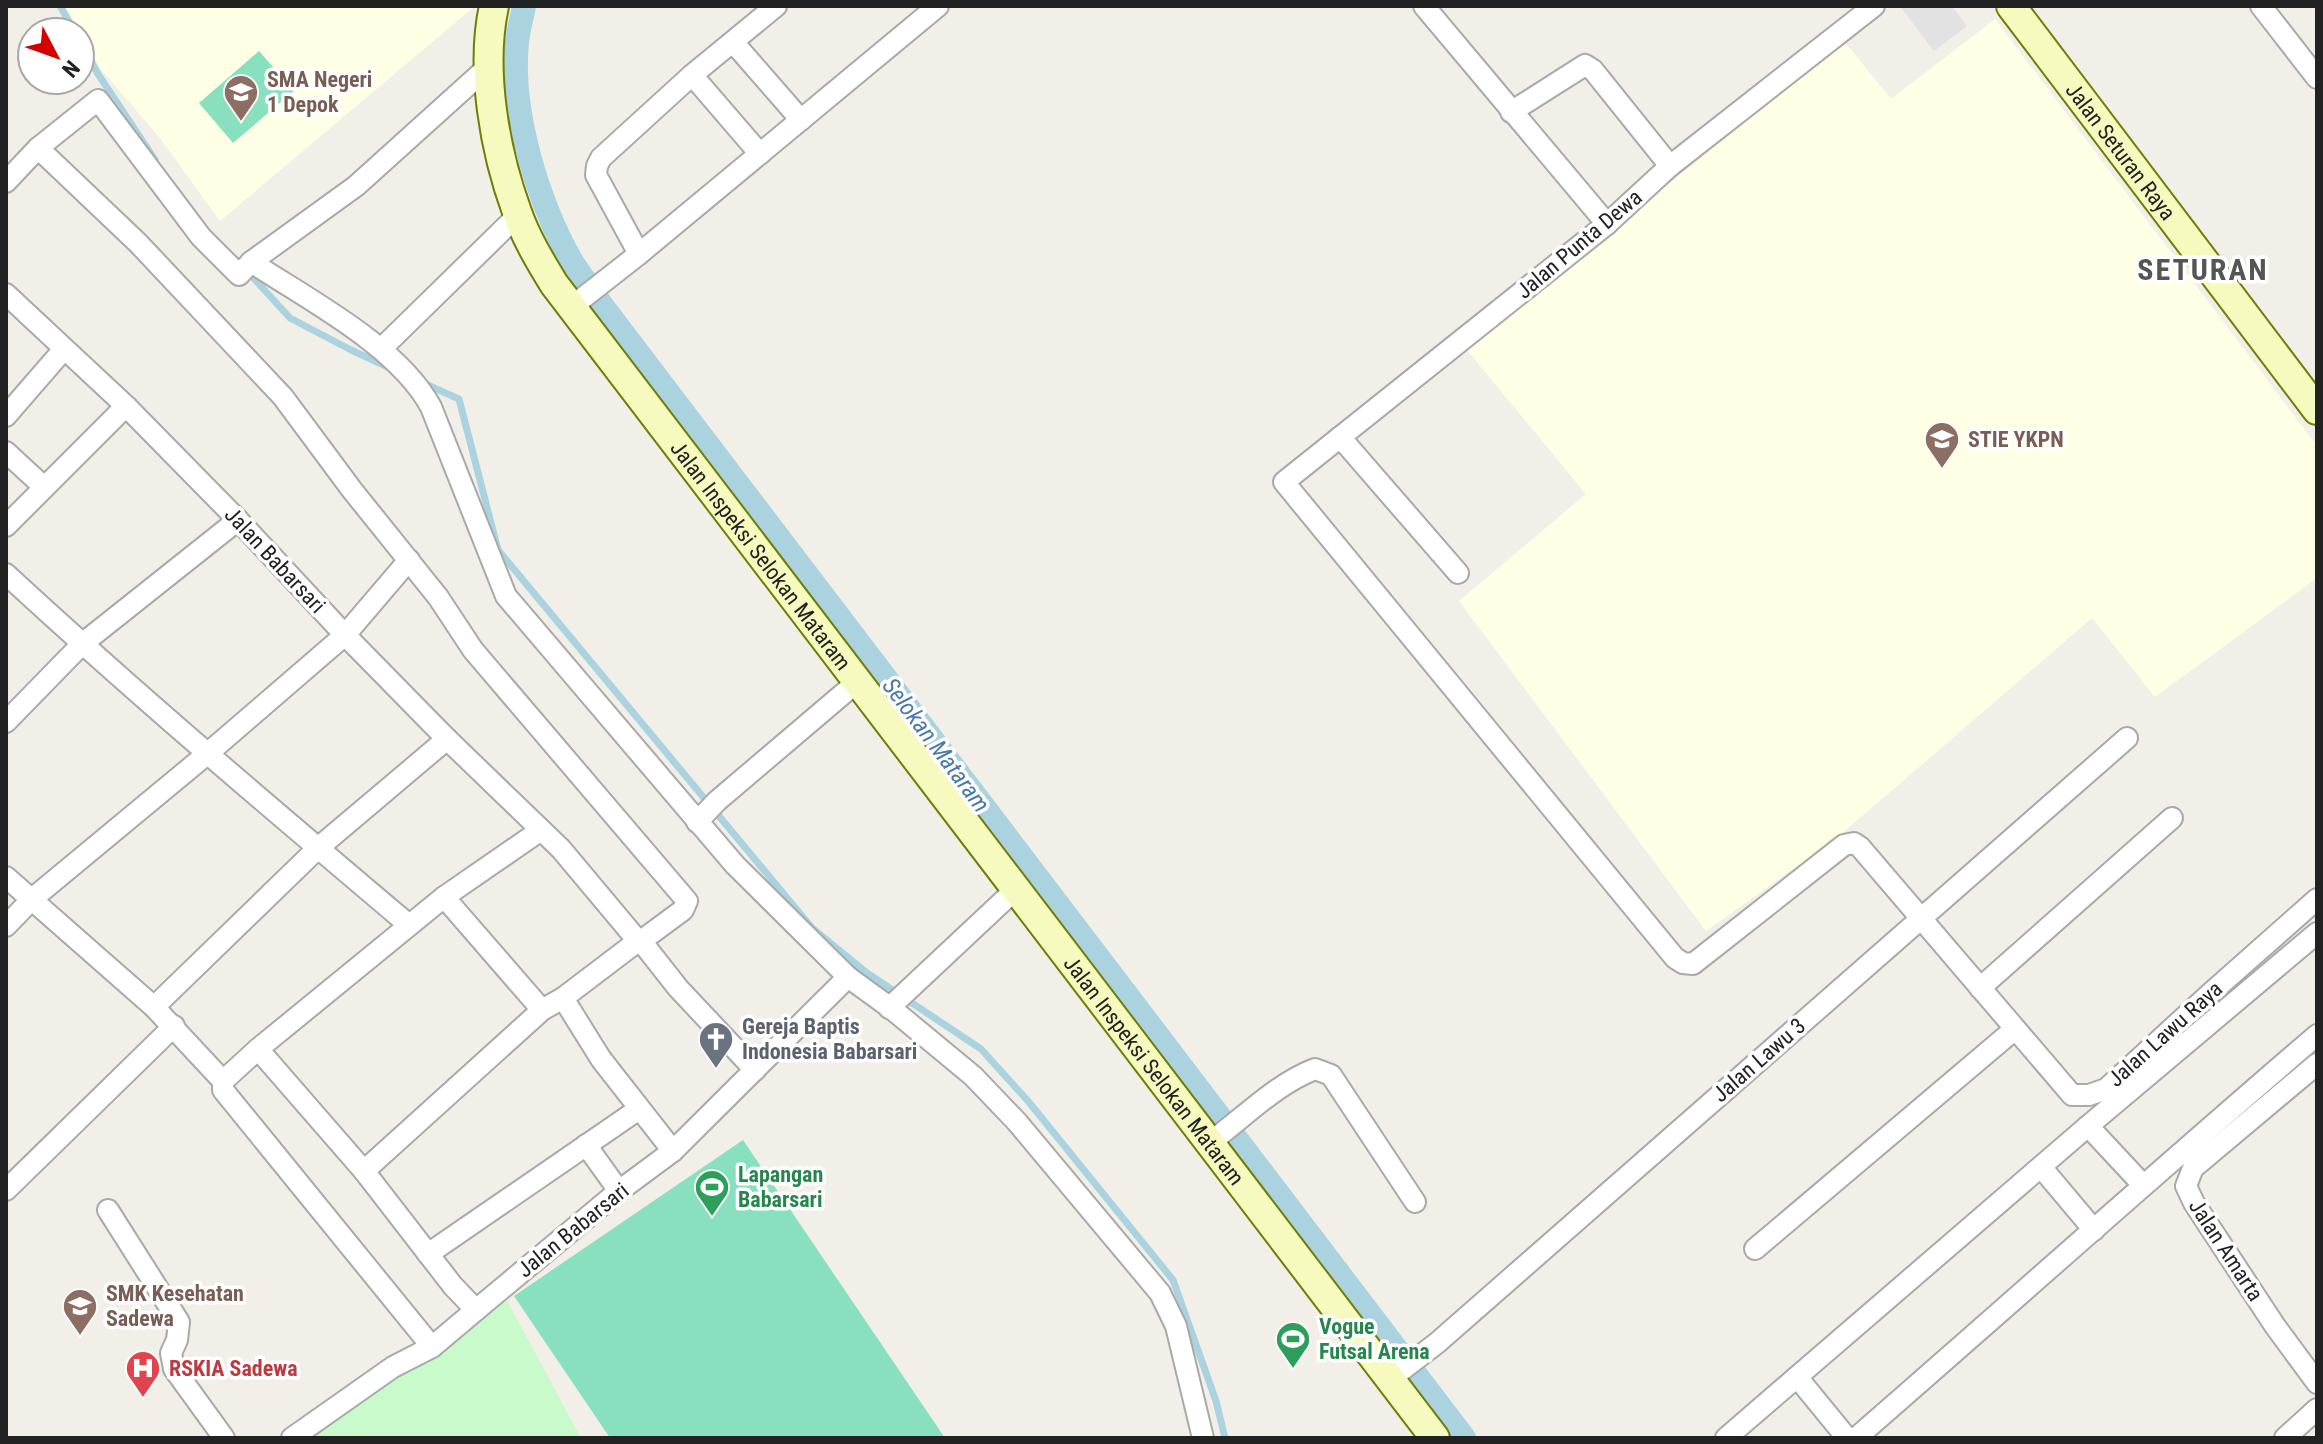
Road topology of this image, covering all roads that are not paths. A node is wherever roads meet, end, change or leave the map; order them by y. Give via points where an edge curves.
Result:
1 (494, 6) edge
2 (776, 6) edge
3 (938, 6) edge
4 (1424, 6) edge
5 (1874, 6) edge
6 (2011, 6) edge
7 (2261, 6) edge
8 (733, 42) junction
9 (489, 66) junction
10 (692, 75) junction
11 (2317, 78) edge
12 (1511, 112) junction
13 (801, 120) junction
14 (38, 148) junction
15 (760, 154) junction
16 (1670, 166) junction
17 (6, 182) edge
18 (518, 215) junction
19 (1607, 224) junction
20 (639, 254) junction
21 (251, 262) junction
22 (574, 304) junction
23 (10, 306) edge
24 (382, 348) junction
25 (64, 349) junction
26 (126, 406) junction
27 (2317, 410) edge
28 (6, 416) edge
29 (1340, 437) junction
30 (6, 452) edge
31 (1284, 482) joint
32 (44, 487) junction
33 (238, 520) junction
34 (6, 526) edge
35 (409, 560) junction
36 (1458, 573) dead end
37 (6, 574) edge
38 (345, 635) junction
39 (82, 644) junction
40 (857, 682) junction
41 (6, 722) edge
42 (2127, 738) dead end
43 (447, 739) junction
44 (207, 754) junction
45 (707, 811) junction
46 (2172, 818) dead end
47 (541, 830) junction
48 (318, 848) junction
49 (6, 877) edge
50 (1016, 889) junction
51 (444, 897) junction
52 (32, 899) junction
53 (2317, 899) edge
54 (1920, 919) junction
55 (409, 925) junction
56 (6, 926) edge
57 (2317, 933) edge
58 (848, 977) junction
59 (1980, 988) junction
60 (563, 998) junction
61 (894, 1003) junction
62 (154, 1007) junction
63 (542, 1010) junction
64 (174, 1026) junction
65 (2015, 1029) junction
66 (2317, 1035) edge
67 (258, 1049) junction
68 (2317, 1064) edge
69 (755, 1070) junction
70 (223, 1085) junction
71 (639, 1109) junction
72 (2088, 1126) junction
73 (1216, 1138) junction
74 (586, 1145) junction
75 (673, 1151) junction
76 (2041, 1167) junction
77 (364, 1171) junction
78 (2143, 1185) junction
79 (6, 1190) edge
80 (619, 1191) junction
81 (1415, 1202) dead end
82 (108, 1210) dead end
83 (2094, 1230) junction
84 (1755, 1249) dead end
85 (428, 1254) junction
86 (476, 1310) junction
87 (432, 1347) junction
88 (1395, 1376) junction
89 (1797, 1377) junction
90 (2317, 1383) edge
91 (2317, 1409) edge
92 (224, 1438) edge
93 (292, 1438) edge
94 (1203, 1438) edge
95 (1435, 1438) edge
96 (1726, 1438) edge
97 (1847, 1438) edge
98 (1856, 1438) edge
99 (2285, 1438) edge

1 - 9 street, Jalan Inspeksi Selokan Mataram
2 - 8 street
3 - 13 street
4 - 12 street
5 - 16 street, Jalan Punta Dewa
6 - 27 street, Jalan Seturan Raya
7 - 11 street
8 - 10 street
8 - 13 street
9 - 18 street, Jalan Inspeksi Selokan Mataram via 498,143
9 - 21 street via 356,186
10 - 15 street
10 - 20 street via 601,158 596,170
12 - 16 street via 1585,65
12 - 19 street
13 - 15 street
14 - 17 street
14 - 21 street via 98,100 201,237 239,275
14 - 35 street via 138,243 283,397
15 - 20 street
16 - 19 street, Jalan Punta Dewa
18 - 22 street, Jalan Inspeksi Selokan Mataram via 540,261
18 - 24 street
19 - 29 street, Jalan Punta Dewa
20 - 22 street
21 - 24 street
22 - 40 street, Jalan Inspeksi Selokan Mataram
23 - 25 street, Jalan Babarsari
24 - 45 street via 431,407 503,590
25 - 26 street, Jalan Babarsari
25 - 28 street
26 - 32 street
26 - 33 street, Jalan Babarsari
29 - 31 street, Jalan Punta Dewa
29 - 36 street
30 - 32 street
31 - 54 street, Jalan Lawu Raya via 1675,958 1693,964 1844,845 1854,843
32 - 34 street
33 - 38 street, Jalan Babarsari
33 - 39 street
35 - 38 street
35 - 69 street via 473,650 687,901 683,910 641,941
37 - 39 street
38 - 43 street, Jalan Babarsari
38 - 44 street
39 - 41 street
39 - 44 street
40 - 45 street
40 - 50 street, Jalan Inspeksi Selokan Mataram
42 - 54 street, Jalan Lawu 3
43 - 47 street, Jalan Babarsari
43 - 48 street
44 - 48 street
44 - 52 street
45 - 58 street via 735,865
46 - 59 street
47 - 51 street
47 - 60 street, Jalan Babarsari via 638,941
48 - 55 street
48 - 62 street
49 - 52 street
50 - 61 street
50 - 73 street, Jalan Inspeksi Selokan Mataram
51 - 55 street
51 - 63 street
52 - 56 street
52 - 62 street
53 - 65 street, Jalan Lawu Raya via 2106,1089 2072,1095
54 - 59 street, Jalan Lawu Raya
54 - 88 street, Jalan Lawu 3
55 - 67 street
57 - 72 street
58 - 61 street
58 - 69 street, Jalan Babarsari
59 - 65 street, Jalan Lawu Raya
60 - 63 street, Jalan Babarsari
60 - 71 street
61 - 94 street via 1017,1122 1160,1293 1176,1326
62 - 64 street
63 - 77 street, Jalan Babarsari
64 - 70 street
64 - 79 street
65 - 84 street
66 - 78 street
67 - 70 street
67 - 77 street
68 - 90 street, Jalan Amarta via 2193,1168 2186,1186
69 - 75 street, Jalan Babarsari
70 - 87 street
71 - 74 street
71 - 75 street
72 - 76 street
72 - 78 street
73 - 81 street via 1297,1076 1315,1069 1331,1075
73 - 88 street, Jalan Inspeksi Selokan Mataram
74 - 80 street
74 - 85 street
75 - 80 street, Jalan Babarsari
76 - 83 street
76 - 89 street
77 - 85 street
78 - 83 street
80 - 86 street, Jalan Babarsari
82 - 92 street via 179,1322 171,1353 174,1369
83 - 98 street
85 - 86 street
86 - 87 street, Jalan Babarsari
87 - 93 street, Jalan Babarsari via 393,1367
88 - 95 street, Jalan Inspeksi Selokan Mataram
89 - 96 street
89 - 97 street
91 - 99 street

